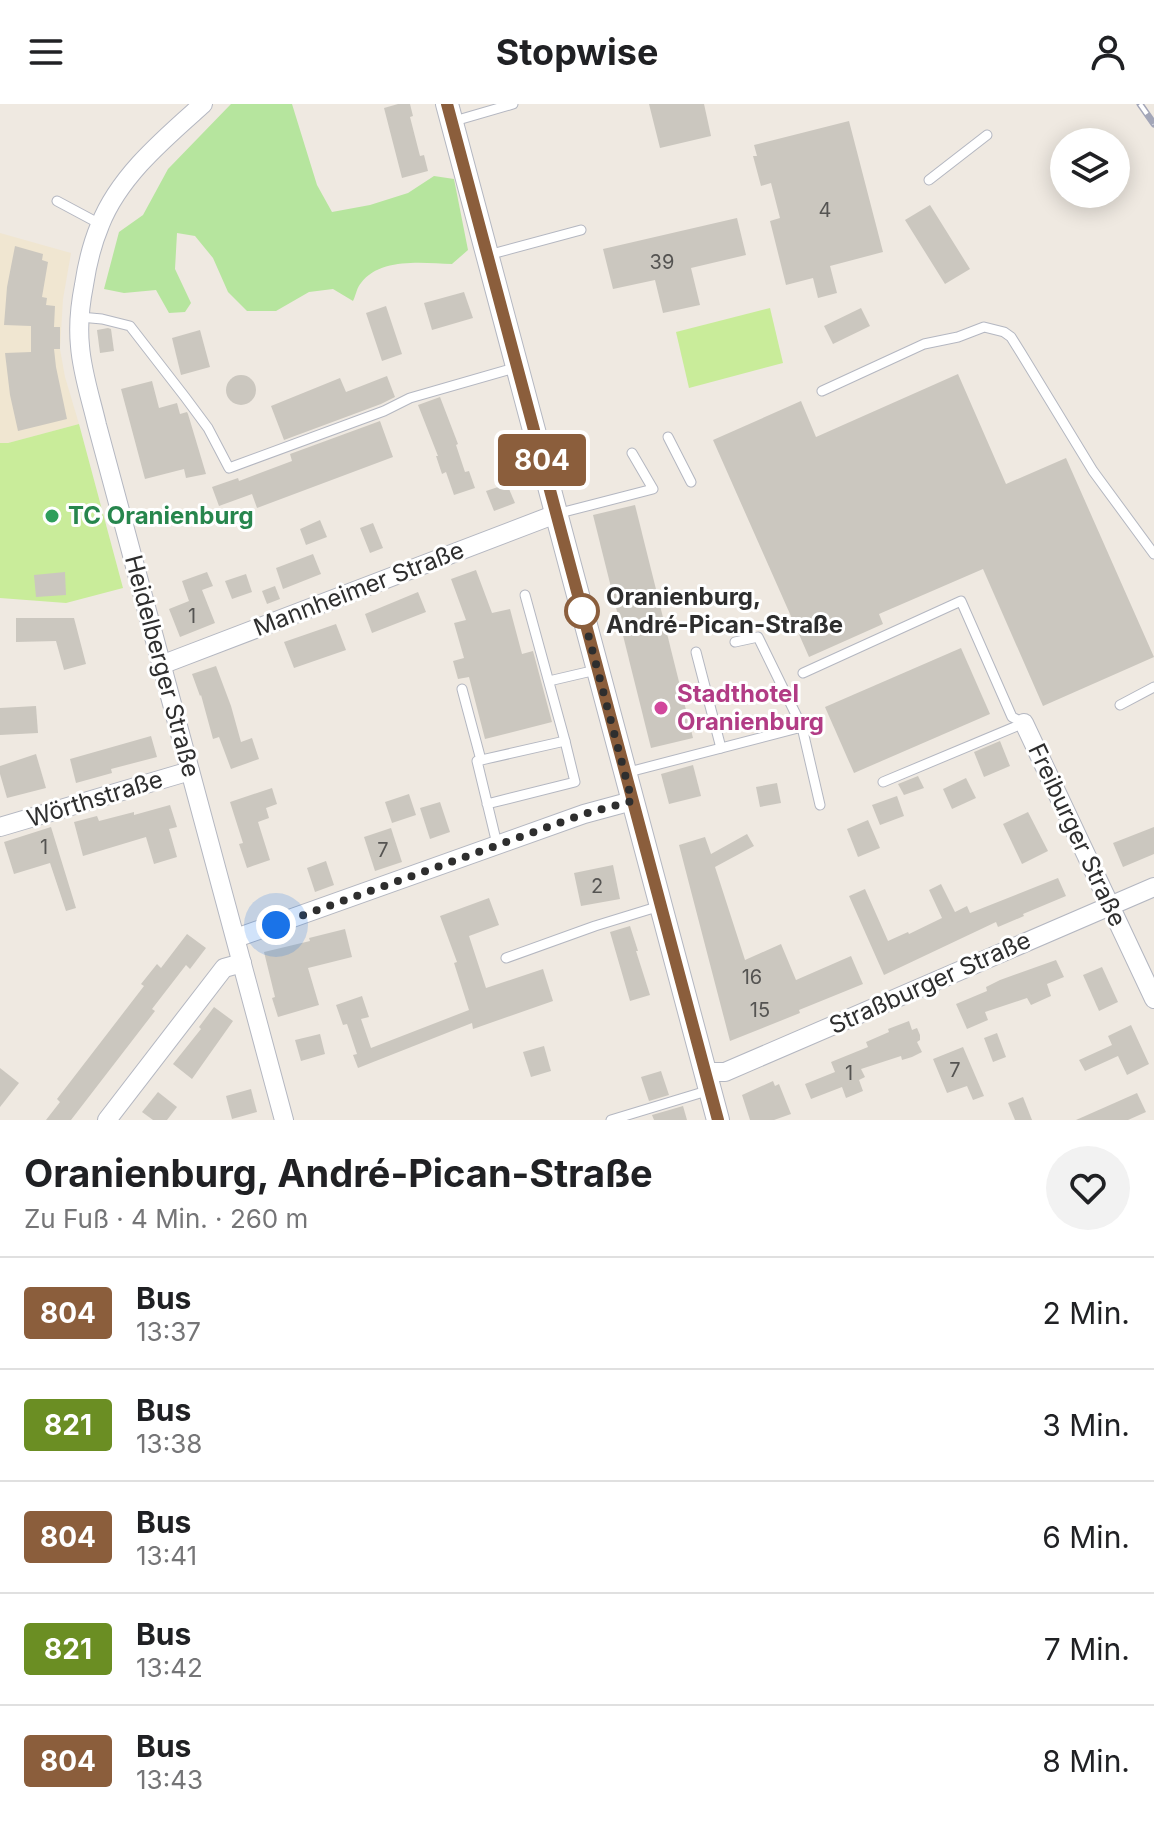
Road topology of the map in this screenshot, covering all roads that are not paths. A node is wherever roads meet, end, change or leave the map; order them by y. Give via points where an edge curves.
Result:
1 (203, 104) edge
2 (513, 104) edge
3 (449, 113) edge
4 (987, 135) dead end
5 (929, 180) dead end
6 (57, 201) dead end
7 (100, 224) junction
8 (581, 230) dead end
9 (488, 255) junction
10 (80, 317) junction
11 (518, 367) junction
12 (822, 391) dead end
13 (668, 437) dead end
14 (632, 453) dead end
15 (691, 482) dead end
16 (556, 514) junction
17 (1154, 554) edge
18 (525, 595) dead end
19 (735, 642) dead end
20 (696, 652) dead end
21 (161, 665) junction
22 (597, 669) junction
23 (803, 673) dead end
24 (549, 681) junction
25 (1154, 687) edge
26 (462, 689) dead end
27 (1120, 705) dead end
28 (1024, 723) junction
29 (802, 727) junction
30 (565, 741) junction
31 (721, 748) junction
32 (481, 760) junction
33 (190, 771) junction
34 (625, 773) junction
35 (883, 782) dead end
36 (632, 801) junction
37 (487, 804) junction
38 (820, 805) dead end
39 (0, 827) edge
40 (497, 844) junction
41 (1154, 887) edge
42 (1110, 905) junction
43 (660, 906) junction
44 (236, 938) junction
45 (506, 958) dead end
46 (242, 963) junction
47 (1154, 999) edge
48 (708, 1081) junction
49 (107, 1120) edge
50 (284, 1120) edge
51 (611, 1120) edge
52 (718, 1120) edge

1 - 7 street, Heidelberger Straße via 138,166
2 - 3 lane
3 - 9 street
4 - 5 lane
6 - 7 lane
7 - 10 street, Heidelberger Straße
8 - 9 lane
9 - 11 street
10 - 11 lane via 130,326 208,428 229,468 410,398
10 - 21 street, Heidelberger Straße via 86,381
11 - 16 street
12 - 17 lane via 924,344 984,327 1004,332 1093,471
13 - 15 lane
14 - 16 lane via 653,489
16 - 21 street, Mannheimer Straße
16 - 22 street
18 - 24 lane
19 - 29 lane via 758,637
20 - 31 lane
21 - 33 street, Heidelberger Straße
22 - 24 lane
22 - 34 street
23 - 28 lane via 961,601 1012,717
24 - 30 lane
25 - 27 lane
26 - 32 lane
28 - 35 lane, Freiburger Straße
28 - 42 street, Freiburger Straße
29 - 31 lane
29 - 38 lane
30 - 32 lane
30 - 37 lane via 575,782
31 - 34 lane
32 - 37 lane via 477,761
33 - 39 street, Wörthstraße
33 - 44 street, Heidelberger Straße
34 - 36 street
36 - 40 street
36 - 43 street
37 - 40 lane
40 - 44 street
41 - 42 street, Straßburger Straße
42 - 47 street, Freiburger Straße
42 - 48 street, Straßburger Straße
43 - 45 lane
43 - 48 street
44 - 46 street, Heidelberger Straße
46 - 49 street via 224,968
46 - 50 street, Heidelberger Straße
48 - 51 lane
48 - 52 street

